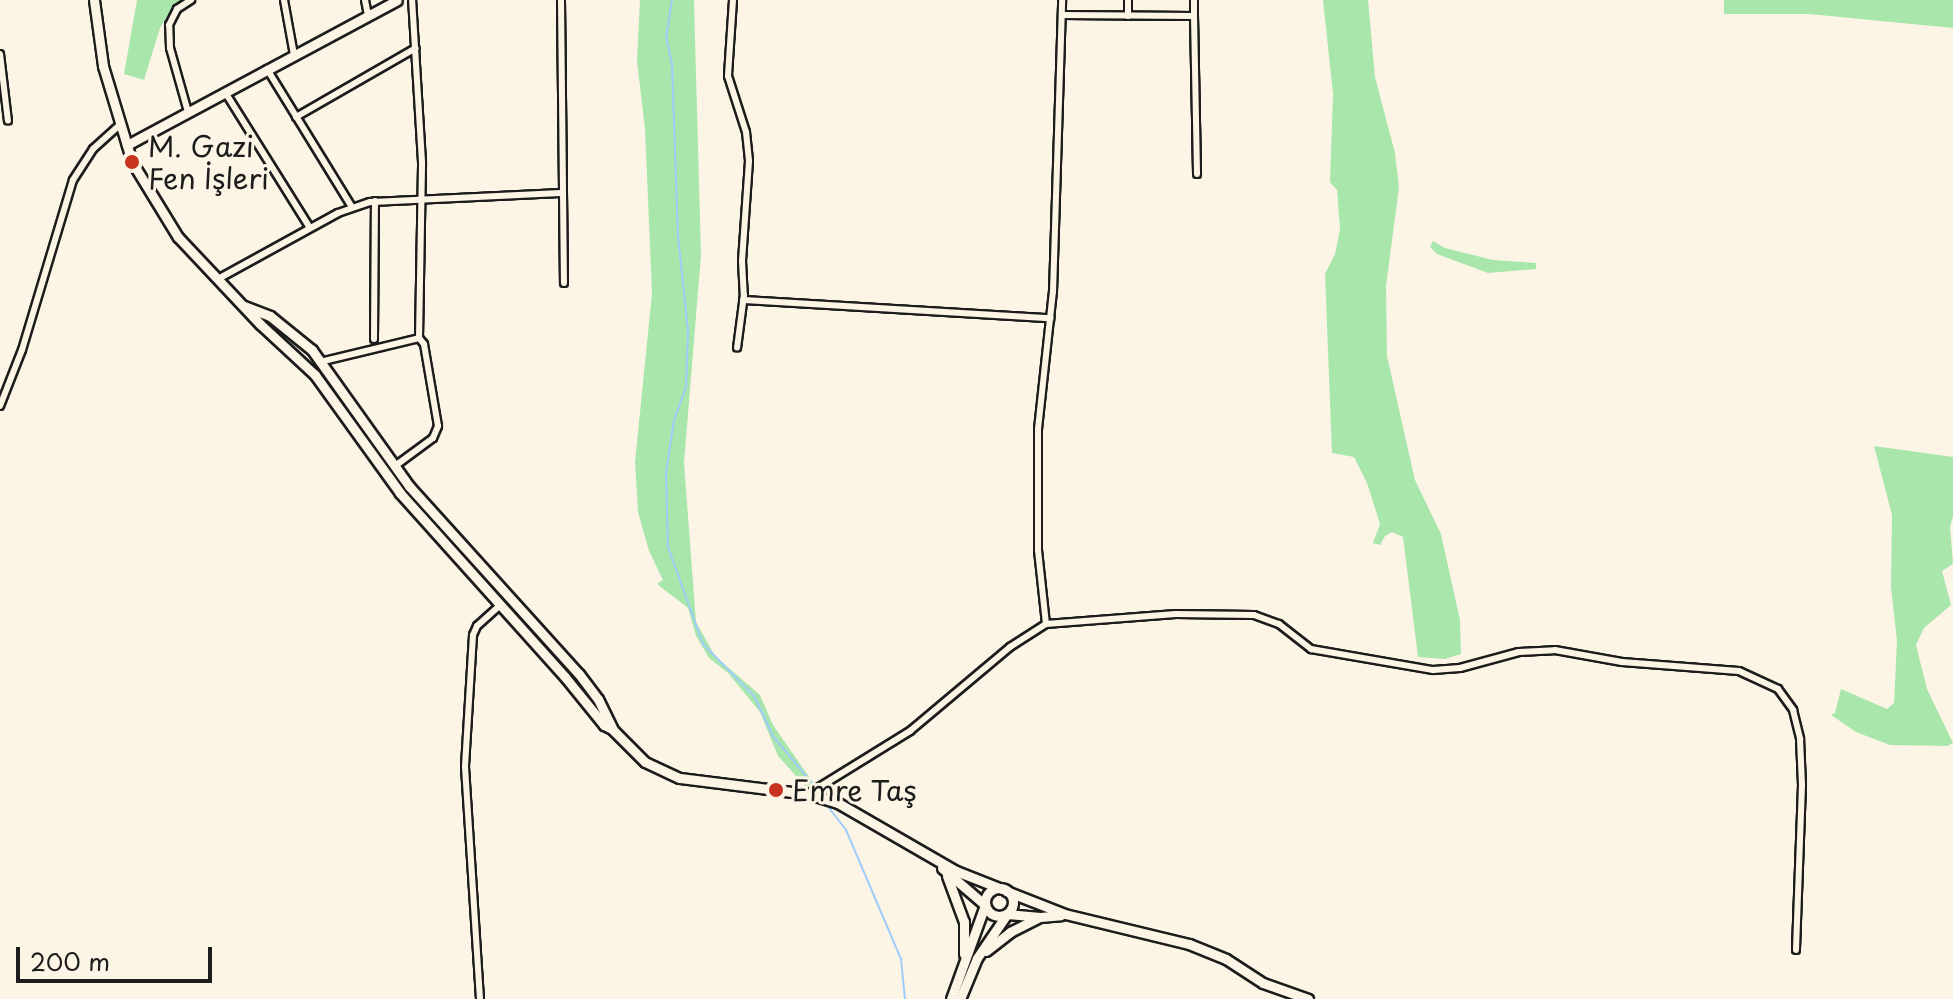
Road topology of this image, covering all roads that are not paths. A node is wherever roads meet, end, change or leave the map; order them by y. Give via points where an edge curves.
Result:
1 (94, 0) edge
2 (191, 0) edge
3 (295, 0) edge
4 (365, 0) edge
5 (397, 0) edge
6 (412, 0) edge
7 (561, 0) edge
8 (733, 0) edge
9 (1062, 0) edge
10 (1128, 0) edge
11 (1194, 0) edge
12 (285, 3) edge
13 (368, 15) junction
14 (1062, 15) junction
15 (1128, 16) junction
16 (1194, 16) junction
17 (416, 48) junction
18 (0, 54) edge
19 (294, 55) junction
20 (267, 69) junction
21 (225, 92) junction
22 (188, 112) junction
23 (296, 117) junction
24 (8, 121) dead end
25 (121, 124) junction
26 (127, 145) junction
27 (1197, 174) dead end
28 (563, 193) junction
29 (422, 197) junction
30 (375, 201) junction
31 (352, 207) junction
32 (310, 228) junction
33 (216, 280) junction
34 (564, 283) dead end
35 (743, 300) junction
36 (244, 306) junction
37 (1050, 318) junction
38 (419, 338) junction
39 (374, 339) dead end
40 (737, 348) dead end
41 (320, 362) junction
42 (0, 406) edge
43 (395, 466) junction
44 (500, 605) junction
45 (1046, 624) junction
46 (613, 730) junction
47 (808, 794) junction
48 (918, 847) junction
49 (943, 869) junction
50 (1004, 890) junction
51 (985, 905) junction
52 (1007, 914) junction
53 (1065, 914) junction
54 (1040, 917) junction
55 (1796, 950) dead end
56 (977, 958) junction
57 (963, 963) junction
58 (480, 999) edge
59 (951, 999) edge
60 (960, 999) edge
61 (1308, 999) edge

1 - 25 street via 103,66
2 - 22 street via 177,9 169,25
3 - 12 street
4 - 13 street
5 - 13 street
6 - 17 street
7 - 28 street
8 - 35 street via 728,76 746,132 749,161
9 - 14 street
10 - 15 street
11 - 16 street
12 - 19 street
13 - 19 street
14 - 15 street
14 - 37 street
15 - 16 street
16 - 27 street
17 - 23 street
17 - 29 street
18 - 24 street
19 - 20 street
20 - 21 street
20 - 23 street
21 - 22 street
21 - 32 street
22 - 26 street
23 - 31 street
25 - 26 street
25 - 42 street via 93,149 73,180
26 - 33 street via 178,237
28 - 29 street
28 - 34 street
29 - 30 street
29 - 38 street
30 - 31 street
30 - 39 street
31 - 32 street
32 - 33 street
33 - 36 street
35 - 37 street
35 - 40 street
36 - 41 street via 281,324
36 - 44 street via 315,375 400,493
37 - 45 street via 1038,429 1038,550
38 - 41 street
38 - 43 street via 438,429
41 - 43 street
43 - 46 street via 579,674
44 - 46 street
44 - 58 street via 473,635 465,766
45 - 47 street via 1010,647 910,731
45 - 55 street via 1176,614 1254,615 1279,624 1311,649 1433,670 1555,650 1622,662 1739,671 1762,679 1778,689 1793,710 1800,739
46 - 47 street via 645,762 680,778
47 - 48 street via 838,803
48 - 49 street
48 - 50 street via 956,871
49 - 51 street
49 - 57 street via 964,922
50 - 51 street via 989,892
50 - 52 street via 1013,902
50 - 53 street
51 - 52 street via 994,915
51 - 57 street
52 - 54 street
52 - 56 street
53 - 54 street
53 - 61 street via 1189,944 1263,983
54 - 56 street
56 - 60 street
57 - 59 street

